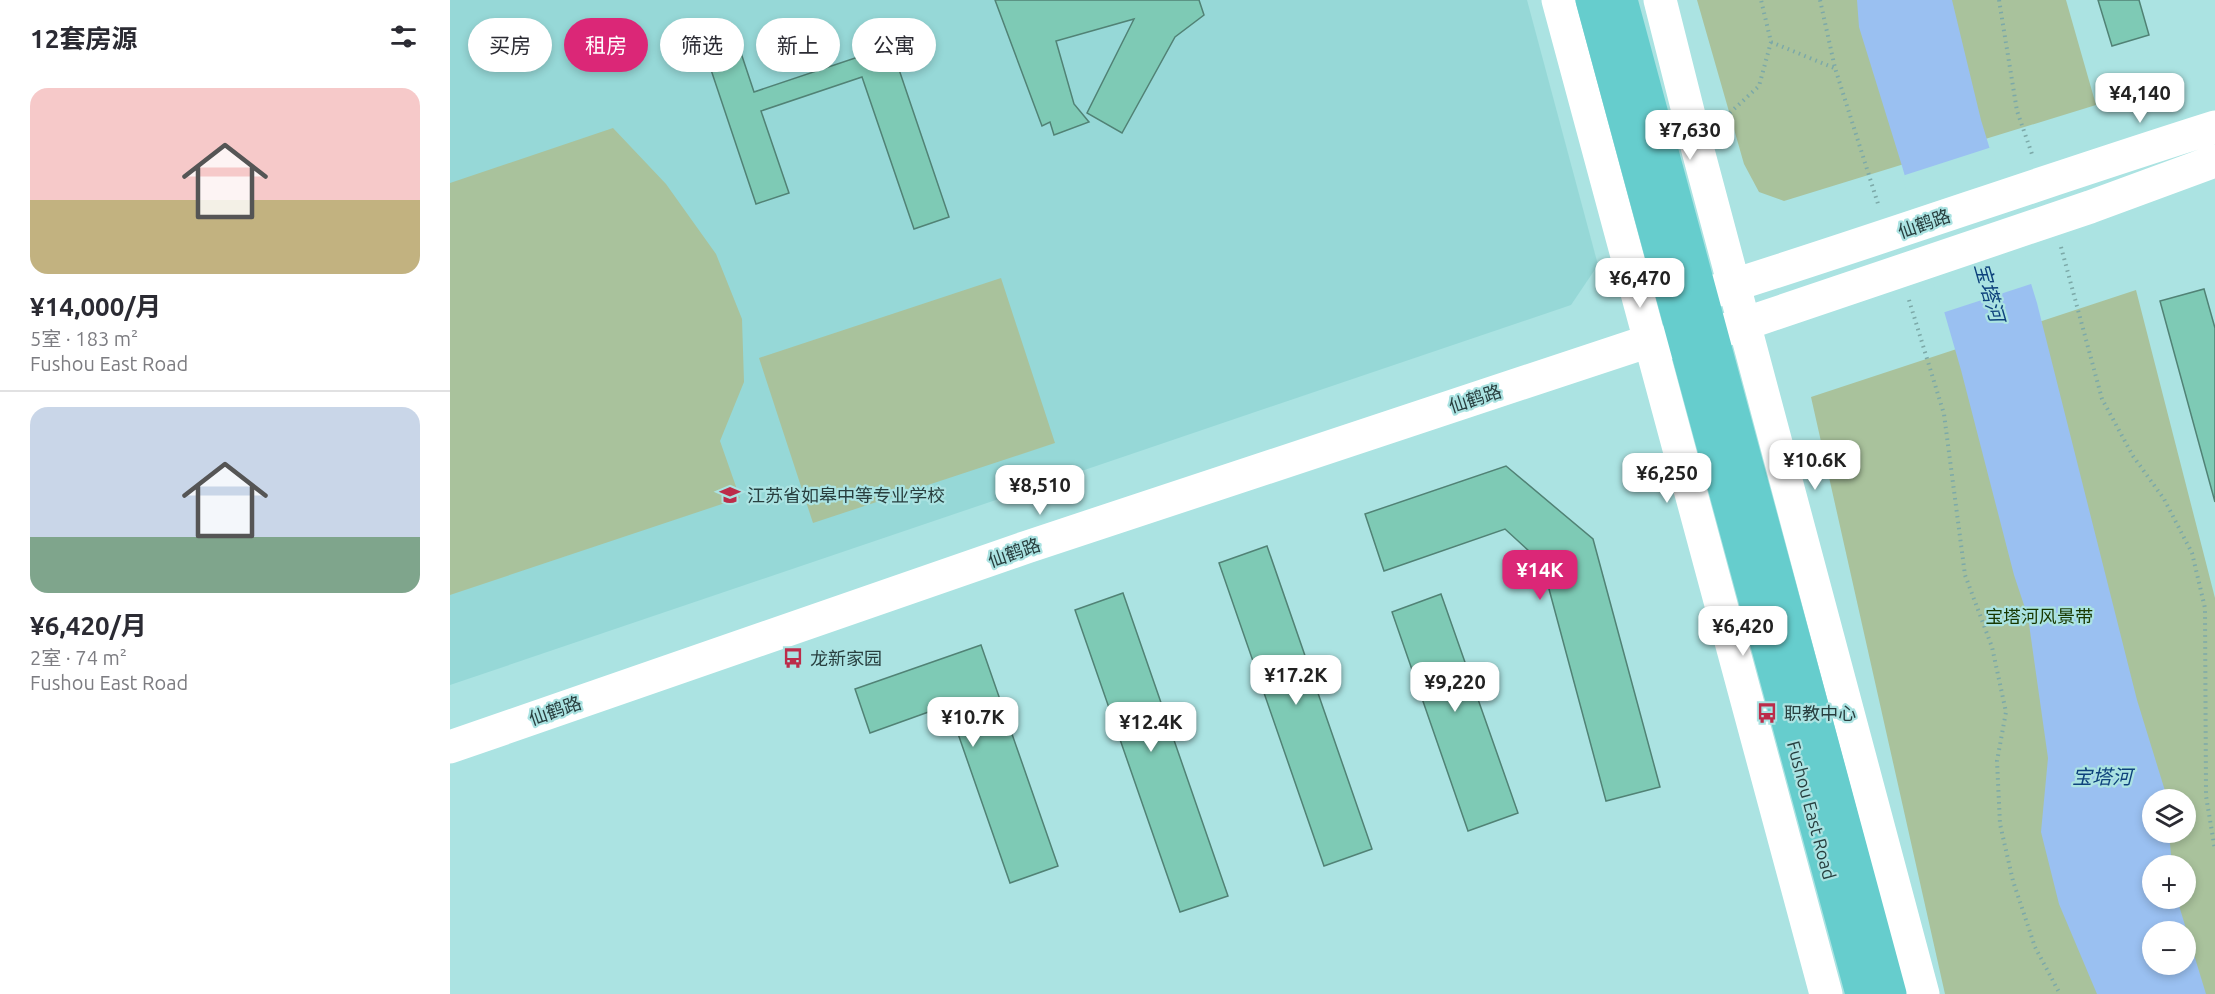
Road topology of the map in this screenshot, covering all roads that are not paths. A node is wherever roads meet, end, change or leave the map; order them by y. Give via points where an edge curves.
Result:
1 (1558, 0) edge
2 (1592, 0) edge
3 (1621, 0) edge
4 (1660, 0) edge
5 (2215, 127) edge
6 (2215, 161) edge
7 (1734, 285) junction
8 (1687, 301) junction
9 (1744, 324) junction
10 (1697, 339) junction
11 (1649, 341) junction
12 (450, 747) edge
13 (1826, 994) edge
14 (1862, 994) edge
15 (1890, 994) edge
16 (1923, 994) edge

1 - 11 street
2 - 8 main road, Fushou East Road
3 - 8 main road, Fushou East Road
4 - 7 street
5 - 7 street, 仙鹤路
6 - 9 street, 仙鹤路
7 - 8 street, 仙鹤路
7 - 9 street
8 - 10 main road, Fushou East Road
8 - 11 street
9 - 10 street, 仙鹤路
9 - 16 street
10 - 11 street, 仙鹤路
10 - 14 main road, Fushou East Road
10 - 15 main road, Fushou East Road
11 - 12 street, 仙鹤路 via 1027,547
11 - 13 street

